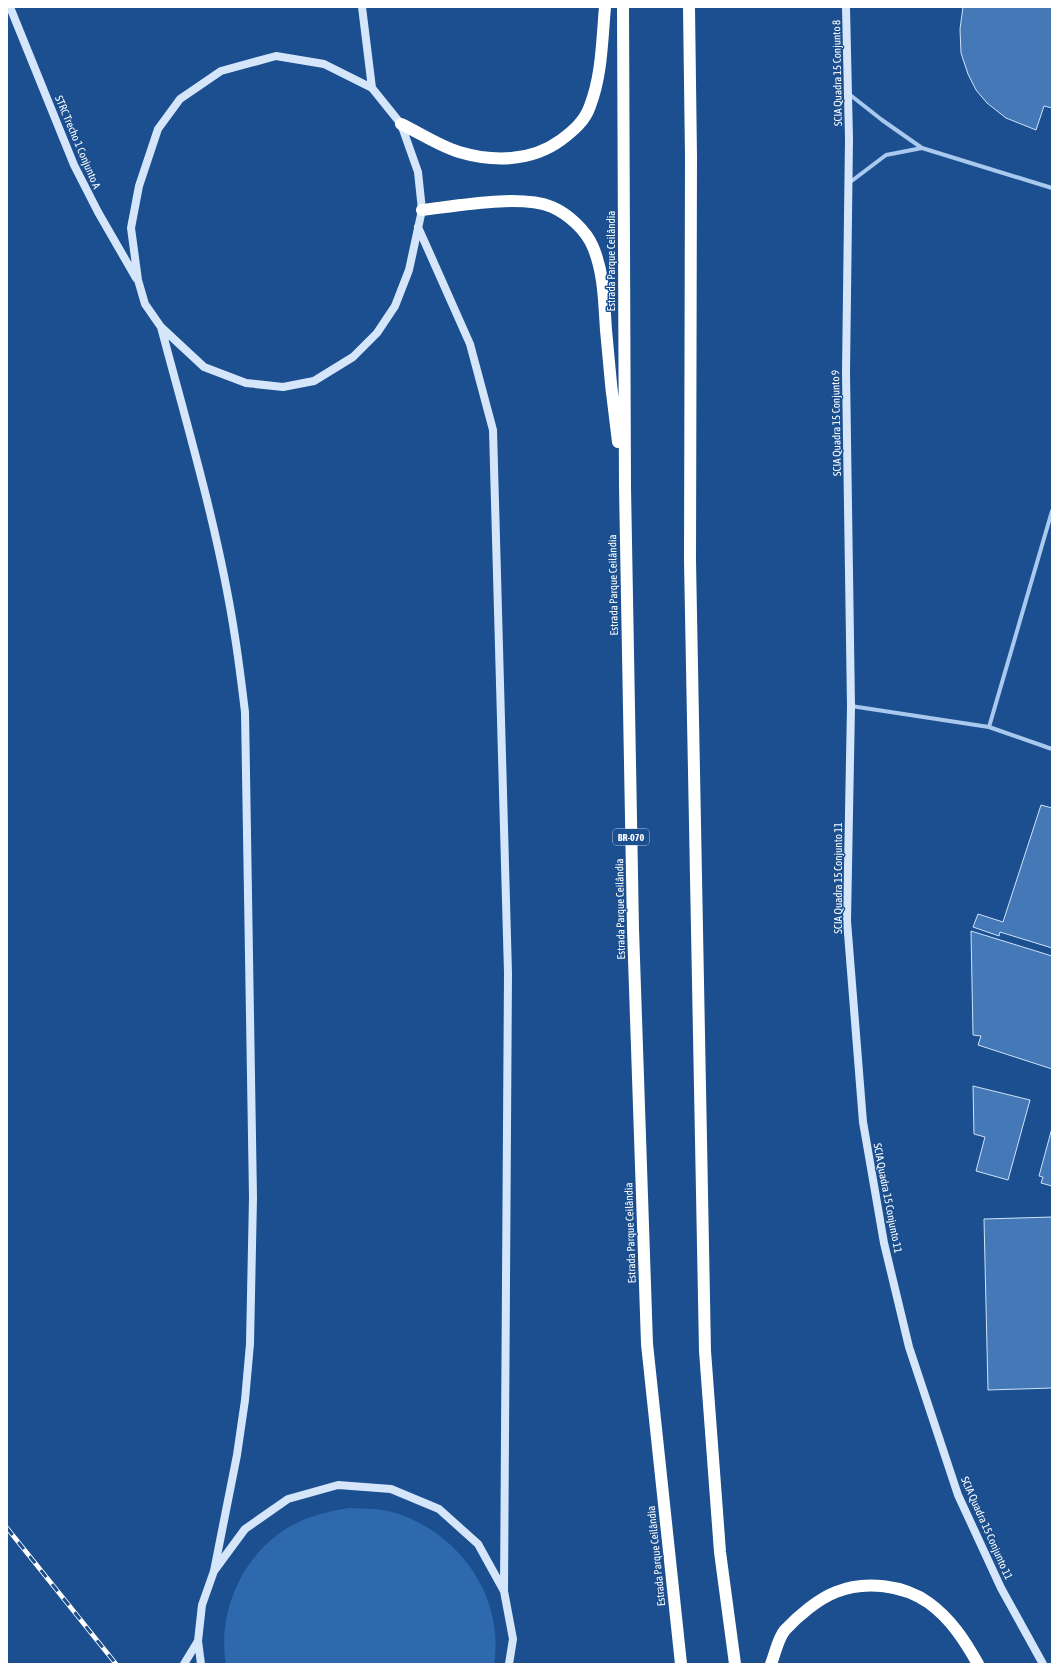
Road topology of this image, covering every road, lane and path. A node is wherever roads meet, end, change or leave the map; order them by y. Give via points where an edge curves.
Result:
1 (10, 7) edge
2 (362, 7) edge
3 (605, 7) edge
4 (623, 7) edge
5 (689, 7) edge
6 (846, 7) edge
7 (372, 88) junction
8 (849, 94) junction
9 (401, 124) junction
10 (849, 139) joint
11 (922, 148) junction
12 (848, 184) junction
13 (1052, 188) edge
14 (422, 210) junction
15 (418, 227) junction
16 (138, 280) junction
17 (161, 327) junction
18 (624, 487) junction
19 (1052, 511) edge
20 (851, 706) junction
21 (989, 727) junction
22 (1052, 750) edge
23 (214, 1571) junction
24 (504, 1591) junction
25 (198, 1641) junction
26 (184, 1664) edge
27 (201, 1664) edge
28 (509, 1664) edge
29 (681, 1664) edge
30 (735, 1664) edge
31 (771, 1664) edge
32 (978, 1664) edge
33 (1043, 1664) edge

1 - 16 main road, STRC Trecho 1 Conjunto A via 74,165
2 - 7 main road
3 - 9 highway via 597,85 590,108 577,128 552,147 521,158 490,159 458,152
4 - 18 highway, Estrada Parque Ceilândia / BR-070
5 - 30 highway via 692,157 690,561 705,1351 720,1552
6 - 8 main road, SCIA Quadra 15 Conjunto 8
7 - 9 main road
7 - 16 main road via 324,64 276,56 221,70 180,100 158,129 139,186 132,228
8 - 10 main road, SCIA Quadra 15 Conjunto 8
8 - 11 street
9 - 14 main road via 418,172
10 - 12 main road, SCIA Quadra 15 Conjunto 9
11 - 12 street via 886,155
11 - 13 street
12 - 20 main road, SCIA Quadra 15 Conjunto 9 via 846,372
14 - 15 main road
14 - 18 highway via 490,202 522,202 551,207 574,221 592,245 601,273 612,400
15 - 17 main road via 410,270 391,311 377,333 353,357 314,381 283,387 246,383 204,367
15 - 24 main road via 470,344 494,430 508,973
16 - 17 main road via 145,304
17 - 23 main road via 221,566 235,636 245,712 253,1198 250,1344 237,1455
18 - 29 highway, Estrada Parque Ceilândia / BR-070 via 634,937 647,1344
19 - 21 street
20 - 21 street
20 - 33 main road, SCIA Quadra 15 Conjunto 11 via 847,921 863,1122 884,1242 909,1347 958,1495 1001,1588
21 - 22 street
23 - 24 main road via 245,1529 288,1499 338,1485 391,1488 439,1509 478,1544
23 - 25 main road via 202,1605
24 - 28 main road via 513,1639
25 - 26 main road
25 - 27 main road
31 - 32 highway via 784,1631 814,1606 836,1592 868,1585 901,1589 929,1603 959,1631

